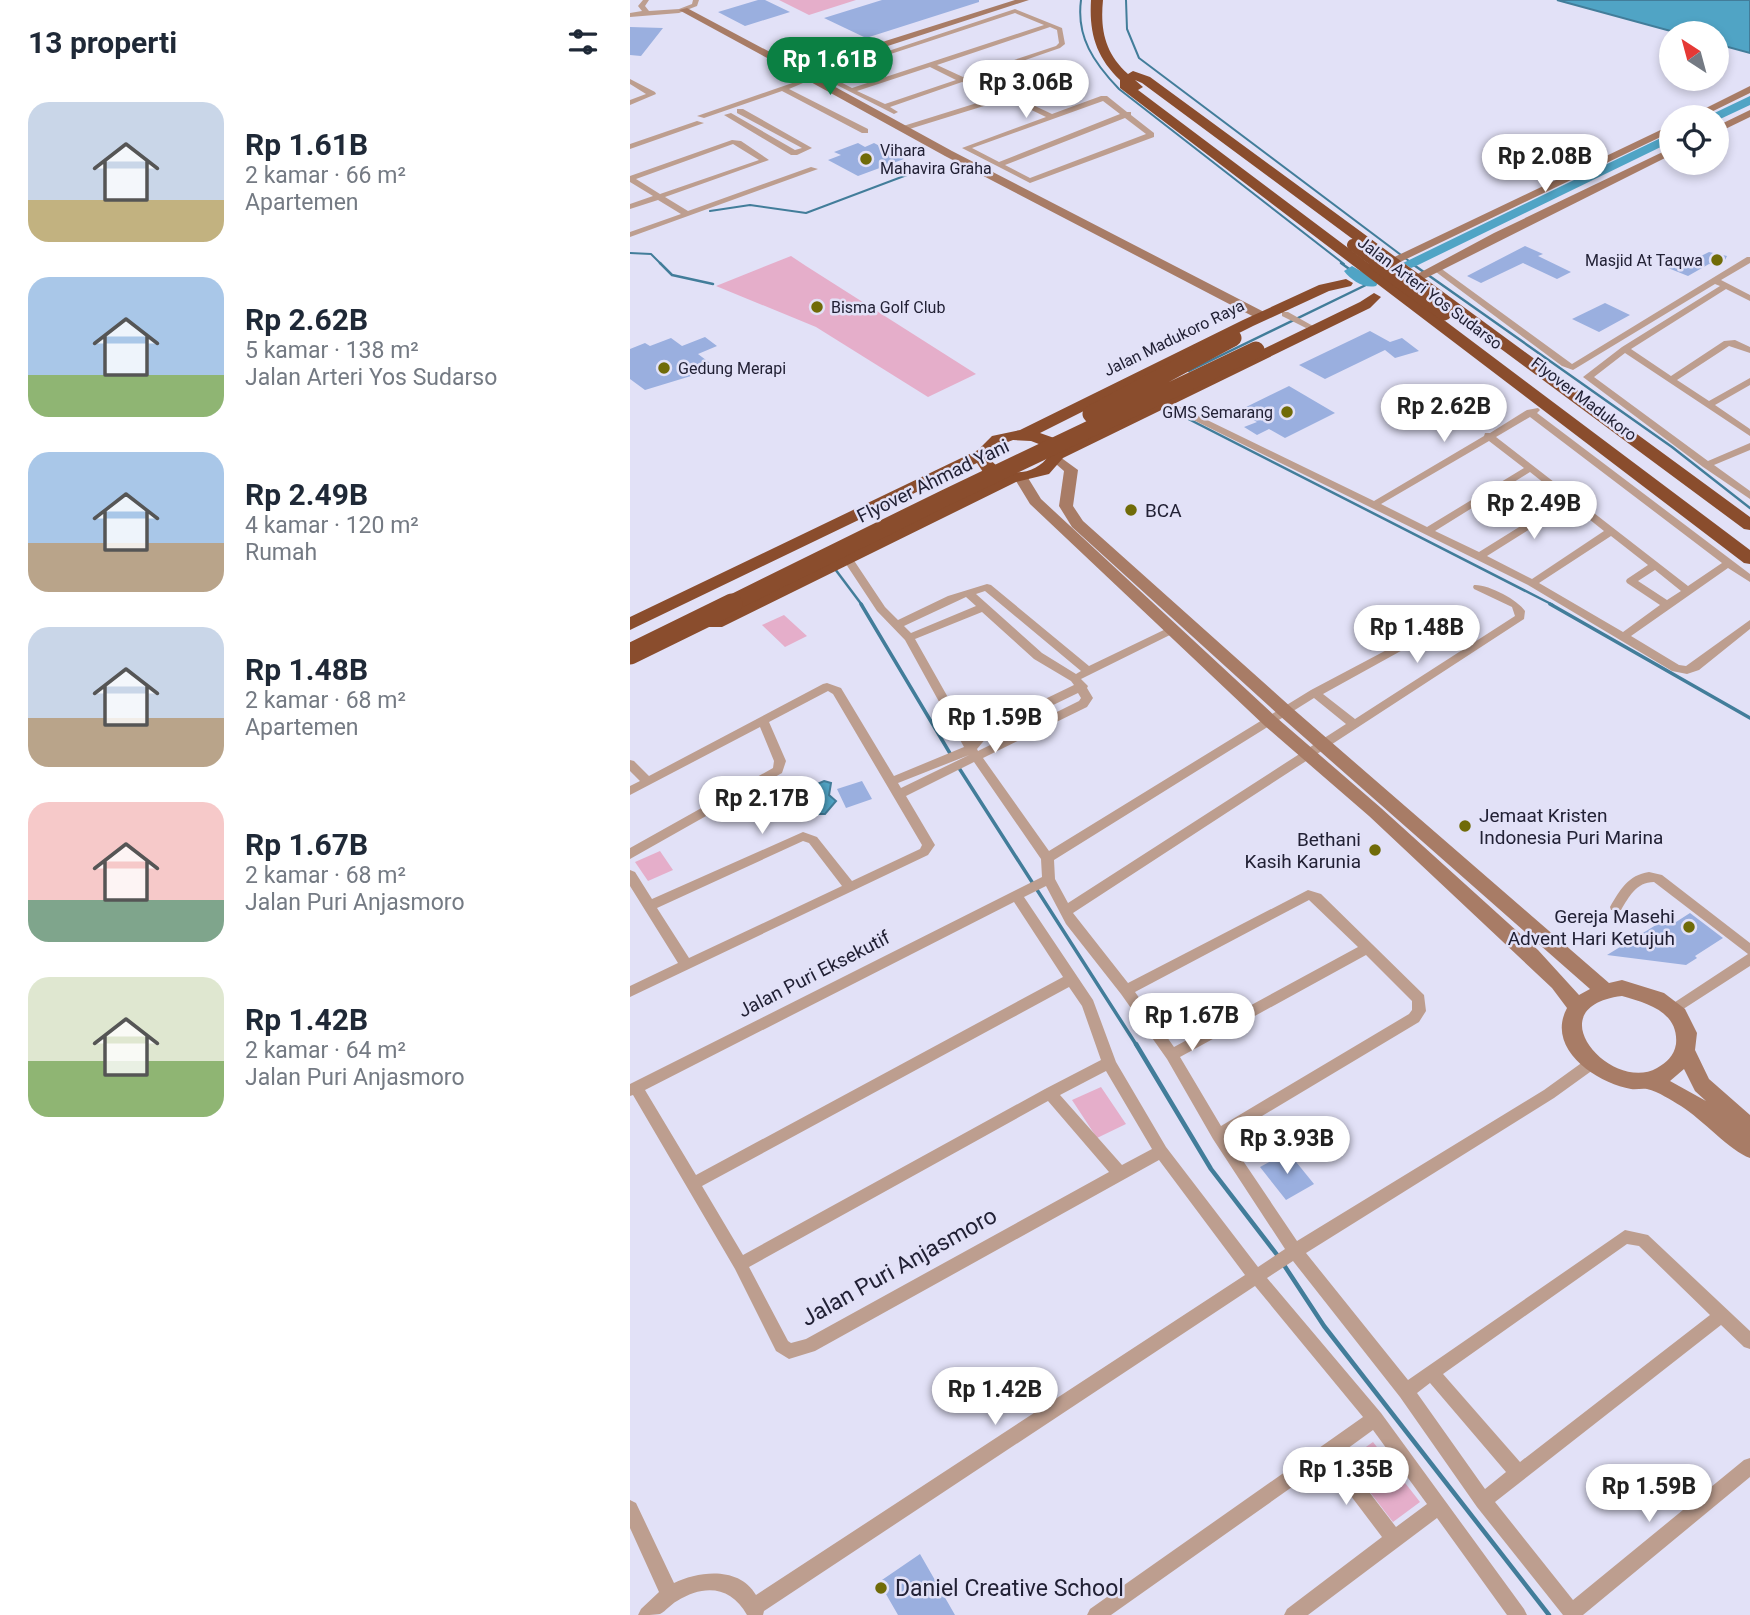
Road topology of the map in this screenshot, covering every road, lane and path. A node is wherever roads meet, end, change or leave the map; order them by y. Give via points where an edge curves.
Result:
1 (646, 0) edge
2 (696, 0) edge
3 (1024, 0) edge
4 (1097, 0) edge
5 (1107, 0) edge
6 (646, 11) junction
7 (678, 12) junction
8 (630, 15) edge
9 (1051, 25) junction
10 (934, 62) junction
11 (1025, 75) dead end
12 (1129, 77) junction
13 (799, 79) junction
14 (968, 79) junction
15 (630, 81) edge
16 (1047, 84) junction
17 (782, 88) junction
18 (1750, 89) edge
19 (852, 90) junction
20 (792, 93) junction
21 (1068, 94) dead end
22 (1006, 98) junction
23 (630, 103) edge
24 (1717, 105) edge
25 (884, 107) junction
26 (740, 111) junction
27 (894, 112) dead end
28 (1750, 113) edge
29 (1128, 114) junction
30 (729, 115) junction
31 (1046, 117) junction
32 (698, 119) junction
33 (711, 120) joint
34 (933, 124) junction
35 (1059, 124) dead end
36 (1729, 124) edge
37 (903, 129) junction
38 (865, 131) dead end
39 (1659, 134) edge
40 (915, 136) junction
41 (630, 141) edge
42 (630, 147) edge
43 (1626, 151) junction
44 (1659, 156) edge
45 (1647, 160) junction
46 (998, 165) junction
47 (814, 169) dead end
48 (630, 179) edge
49 (630, 188) edge
50 (659, 197) junction
51 (649, 200) junction
52 (630, 207) edge
53 (687, 214) junction
54 (675, 218) junction
55 (630, 235) edge
56 (1401, 256) junction
57 (1750, 258) edge
58 (1369, 272) junction
59 (1427, 273) junction
60 (1714, 281) junction
61 (1348, 282) junction
62 (1726, 286) junction
63 (1392, 289) junction
64 (1374, 297) junction
65 (1750, 298) edge
66 (1441, 312) junction
67 (1287, 315) junction
68 (1255, 320) junction
69 (1307, 325) junction
70 (1233, 338) joint
71 (1626, 349) junction
72 (1750, 350) edge
73 (1673, 378) junction
74 (1750, 381) edge
75 (1711, 404) junction
76 (1161, 406) junction
77 (1538, 408) junction
78 (1750, 433) edge
79 (1023, 435) junction
80 (1488, 435) junction
81 (1750, 446) edge
82 (1053, 450) junction
83 (1706, 465) junction
84 (1531, 468) junction
85 (1000, 469) junction
86 (1750, 496) edge
87 (1571, 499) junction
88 (1376, 504) junction
89 (1750, 525) edge
90 (1429, 530) junction
91 (1611, 531) junction
92 (1750, 541) edge
93 (1750, 548) edge
94 (835, 549) junction
95 (1479, 556) junction
96 (1750, 559) edge
97 (1728, 563) junction
98 (1656, 565) junction
99 (1750, 579) edge
100 (1532, 583) junction
101 (1478, 587) dead end
102 (1687, 590) junction
103 (967, 592) junction
104 (1667, 605) junction
105 (984, 607) junction
106 (1025, 619) junction
107 (639, 623) edge
108 (1750, 623) edge
109 (898, 625) junction
110 (1006, 629) junction
111 (1172, 631) junction
112 (1624, 636) junction
113 (909, 638) junction
114 (630, 639) edge
115 (666, 642) junction
116 (1402, 647) dead end
117 (630, 654) edge
118 (630, 664) edge
119 (1088, 671) junction
120 (1078, 682) junction
121 (1315, 693) junction
122 (1286, 712) junction
123 (763, 721) junction
124 (1270, 722) junction
125 (1354, 724) junction
126 (1324, 744) junction
127 (974, 753) junction
128 (1308, 754) junction
129 (630, 764) edge
130 (946, 766) junction
131 (892, 781) junction
132 (648, 782) junction
133 (630, 791) edge
134 (900, 794) junction
135 (1383, 808) junction
136 (630, 854) edge
137 (1048, 858) junction
138 (630, 875) edge
139 (1042, 882) junction
140 (850, 887) junction
141 (1018, 894) junction
142 (649, 906) junction
143 (1616, 906) dead end
144 (1065, 912) junction
145 (1367, 948) junction
146 (1750, 950) edge
147 (1750, 959) edge
148 (686, 964) junction
149 (1072, 979) junction
150 (1126, 990) junction
151 (1604, 990) junction
152 (630, 992) edge
153 (1577, 1007) junction
154 (1674, 1010) junction
155 (1687, 1054) junction
156 (1172, 1055) junction
157 (1110, 1063) junction
158 (1592, 1063) junction
159 (1647, 1080) junction
160 (633, 1089) edge
161 (1050, 1093) junction
162 (1750, 1128) edge
163 (1218, 1135) junction
164 (1750, 1149) edge
165 (1161, 1151) junction
166 (1119, 1173) junction
167 (693, 1184) junction
168 (1292, 1254) junction
169 (740, 1264) junction
170 (1261, 1275) junction
171 (1722, 1315) junction
172 (1750, 1342) edge
173 (1432, 1373) junction
174 (1406, 1391) junction
175 (1375, 1419) junction
176 (1328, 1452) junction
177 (1750, 1466) edge
178 (1518, 1473) junction
179 (1483, 1501) junction
180 (1438, 1506) junction
181 (630, 1509) edge
182 (1394, 1539) junction
183 (669, 1593) junction
184 (755, 1611) edge
185 (1573, 1614) edge
186 (647, 1615) edge
187 (1096, 1615) edge
188 (1293, 1615) edge
189 (1518, 1615) edge

1 - 6 street via 641,6
2 - 7 street via 695,5
3 - 13 street
4 - 12 highway via 1099,43 1111,65
5 - 12 highway via 1103,26
6 - 7 street
6 - 8 street
7 - 13 street
9 - 10 street
9 - 14 street via 1060,29 1059,46
9 - 19 street via 1013,11 822,74
10 - 14 street
10 - 19 street
11 - 16 street
12 - 56 highway via 1146,80
12 - 58 highway, Jalan Arteri Yos Sudarso via 1124,85
12 - 66 highway, Flyover Madukoro, bridge
13 - 17 street
13 - 20 street
13 - 37 street
13 - 68 street
14 - 22 street
14 - 25 street
15 - 23 street via 652,94
16 - 21 street
16 - 22 street
17 - 20 street
17 - 32 street
18 - 24 street
19 - 25 street
20 - 26 street
20 - 38 street
22 - 31 street
22 - 34 street
25 - 27 street
26 - 30 street
26 - 30 street via 808,149 794,152
28 - 36 street
29 - 31 street via 1104,98
29 - 46 street
29 - 46 street via 1151,135 1031,181
30 - 33 street
31 - 35 street
31 - 46 street via 967,148
32 - 33 street
32 - 41 street
32 - 42 street
34 - 37 street
34 - 40 street
37 - 40 street
39 - 43 street, Jalan Madukoro Raya
40 - 68 street
43 - 45 street
43 - 56 street, Jalan Madukoro Raya
44 - 45 street
45 - 59 street
47 - 53 street
48 - 50 street
48 - 50 street via 733,142 764,159
49 - 51 street
50 - 51 street
50 - 53 street
51 - 52 street
51 - 54 street
53 - 54 street
54 - 55 street
56 - 58 highway, Jalan Madukoro Raya
56 - 59 highway
57 - 60 street
58 - 61 highway, Jalan Madukoro Raya
58 - 63 highway, Jalan Arteri Yos Sudarso
59 - 60 street via 1572,367
59 - 63 highway
59 - 89 highway
60 - 62 street
61 - 67 highway, Jalan Madukoro Raya
61 - 68 highway, Jalan Madukoro Raya via 1324,288
62 - 65 street
62 - 71 street
63 - 64 highway
63 - 77 highway, Jalan Arteri Yos Sudarso
64 - 69 highway
64 - 76 highway
66 - 92 highway, Flyover Madukoro
66 - 93 highway, Flyover Madukoro
67 - 69 street
67 - 70 highway, Jalan Madukoro Raya
68 - 79 highway, Jalan Madukoro Raya
69 - 117 highway, Flyover Ahmad Yani, bridge
70 - 114 highway, Flyover Ahmad Yani, bridge via 1008,457
71 - 73 street
71 - 83 street via 1589,374 1589,379
72 - 73 street via 1729,343
73 - 75 street
74 - 75 street
75 - 78 street
76 - 82 highway
76 - 88 street
77 - 80 street
77 - 96 highway, Jalan Arteri Yos Sudarso
77 - 97 street
79 - 82 highway
79 - 85 highway, Jalan Madukoro Raya via 998,440 986,448
80 - 84 street
80 - 88 street
81 - 83 street
82 - 85 highway via 1044,471
82 - 122 street via 1071,470 1066,506 1077,524
83 - 86 street
84 - 87 street
84 - 90 street
85 - 94 highway
85 - 94 highway
85 - 111 street
87 - 91 street
87 - 95 street
88 - 90 street
90 - 95 street
91 - 98 street
91 - 100 street
94 - 107 highway
94 - 109 street
94 - 115 highway via 823,569
95 - 100 street
97 - 99 street
97 - 102 street
98 - 102 street
98 - 104 street via 1632,581
100 - 112 street
101 - 125 street via 1516,605 1520,617
102 - 104 street
103 - 105 street
103 - 106 street via 987,587
103 - 109 street
104 - 112 street
105 - 110 street
105 - 113 street
106 - 110 street
106 - 119 street
107 - 115 highway
108 - 112 street via 1687,670
109 - 113 street
110 - 120 street
111 - 119 street
111 - 124 street
113 - 127 street
115 - 118 highway
116 - 121 street
119 - 120 street
120 - 127 street via 983,734
120 - 127 street via 1087,696 1083,704
121 - 122 street
121 - 125 street
122 - 124 street
122 - 126 street
123 - 131 street via 833,688
123 - 132 street
123 - 136 street via 780,761 778,770
124 - 128 street
124 - 137 street
125 - 126 street
126 - 128 street
126 - 135 street
127 - 130 street
127 - 137 street
128 - 135 street
128 - 144 street
129 - 132 street
130 - 131 street
130 - 134 street
131 - 134 street
132 - 133 street
134 - 140 street via 928,848
135 - 151 street
135 - 153 street via 1559,983
137 - 139 street
138 - 142 street
139 - 141 street, Jalan Puri Eksekutif
139 - 144 street
140 - 142 street via 813,840 803,836
140 - 148 street
141 - 149 street
141 - 160 street, Jalan Puri Eksekutif
142 - 148 street
143 - 146 street via 1632,882 1647,876 1657,878
144 - 150 street
145 - 150 street via 1316,897 1308,895
145 - 156 street
145 - 163 street via 1419,999 1414,1018
147 - 154 street
148 - 152 street
149 - 157 street via 1088,1004
149 - 167 street
150 - 156 street
151 - 153 street
151 - 154 street via 1642,991
153 - 158 street via 1573,1035
154 - 155 street via 1684,1024
155 - 159 street via 1665,1075
155 - 162 street via 1702,1085
156 - 163 street
157 - 161 street
157 - 165 street
158 - 159 street via 1628,1079
158 - 168 street
159 - 164 street via 1693,1101
160 - 167 street, Jalan Puri Anjasmoro
161 - 166 street
161 - 169 street
163 - 168 street
165 - 166 street, Jalan Puri Anjasmoro
165 - 170 street
166 - 169 street, Jalan Puri Anjasmoro via 794,1351 782,1346
167 - 169 street, Jalan Puri Anjasmoro
168 - 170 street
168 - 174 street
170 - 175 street
170 - 184 street
171 - 172 street
171 - 173 street via 1643,1240 1625,1237
171 - 178 street
173 - 174 street
173 - 178 street
174 - 179 street
175 - 176 street
175 - 180 street
176 - 182 street
176 - 187 street
177 - 185 street
178 - 179 street
179 - 185 street
180 - 182 street
180 - 189 street
181 - 183 street
182 - 188 street
183 - 184 street via 688,1584 717,1583 742,1593
183 - 186 street

